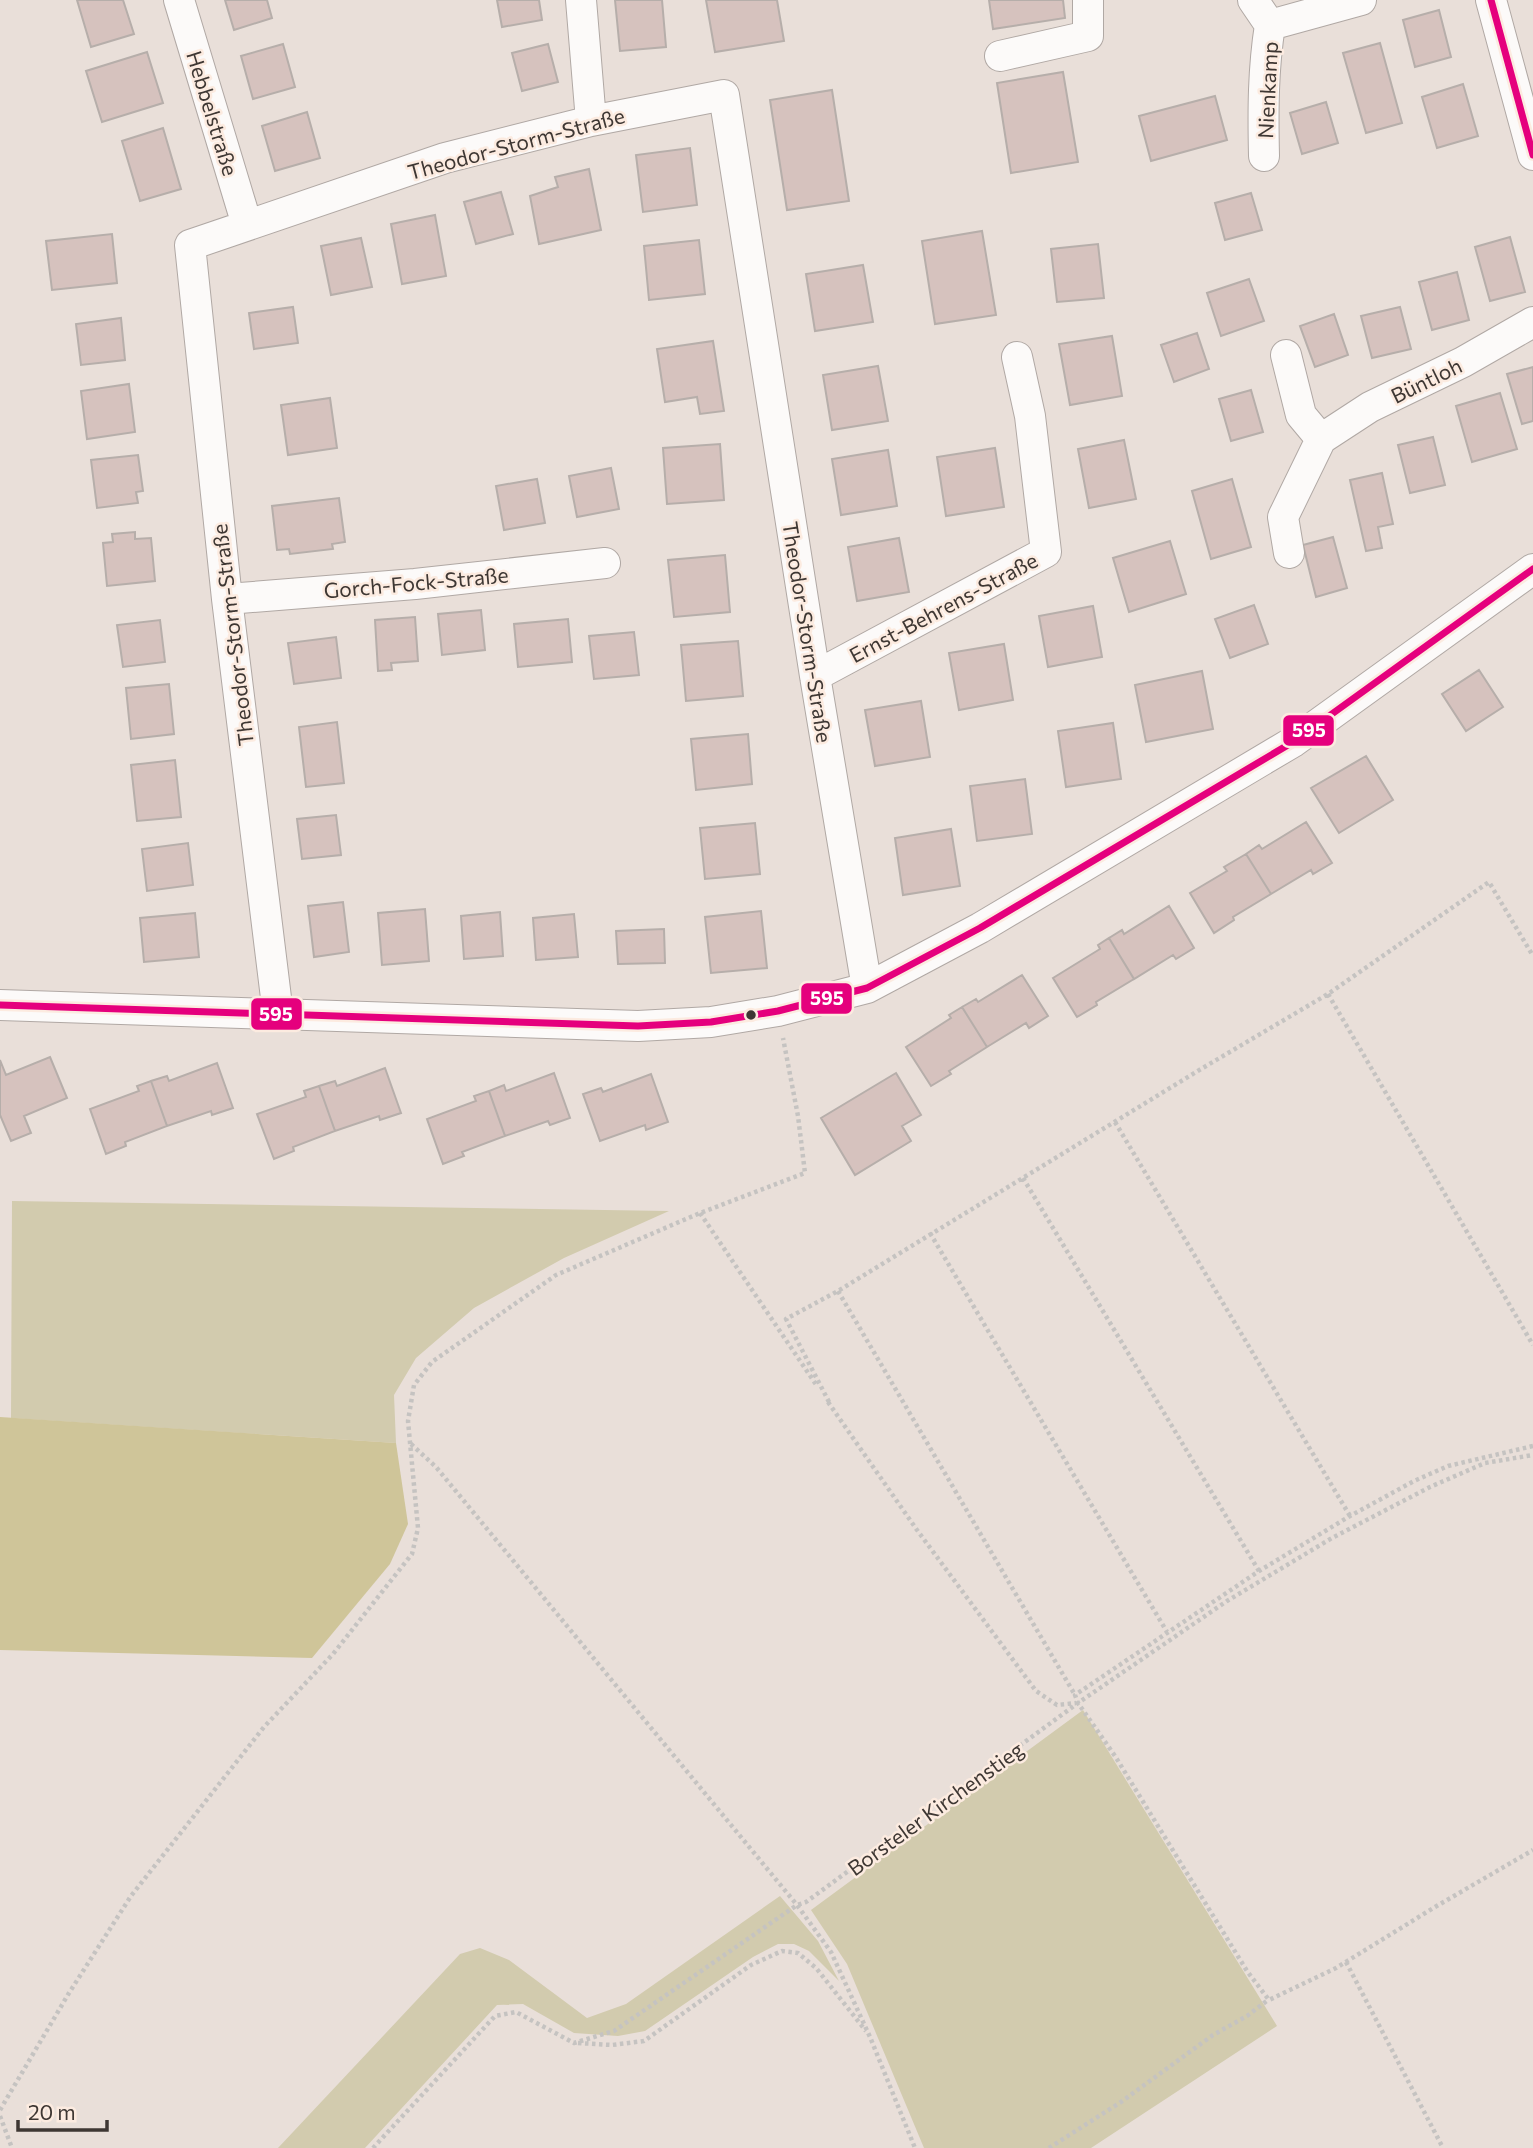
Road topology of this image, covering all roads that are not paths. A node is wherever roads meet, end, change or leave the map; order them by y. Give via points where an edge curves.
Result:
1 (179, 0) edge
2 (581, 0) edge
3 (1088, 0) edge
4 (1253, 0) edge
5 (1361, 0) edge
6 (1491, 0) edge
7 (1270, 24) junction
8 (1000, 55) dead end
9 (591, 121) junction
10 (1533, 155) edge
11 (1264, 156) dead end
12 (247, 225) junction
13 (1533, 322) edge
14 (1286, 355) dead end
15 (1017, 357) dead end
16 (1321, 439) junction
17 (1289, 553) dead end
18 (605, 564) dead end
19 (1533, 569) edge
20 (227, 599) junction
21 (815, 676) junction
22 (867, 988) junction
23 (0, 1005) edge
24 (278, 1014) junction

1 - 12 street, Hebbelstraße
2 - 9 street
3 - 8 street via 1088,36
4 - 7 street, Nienkamp
5 - 7 street, Nienkamp
6 - 10 street
7 - 11 street, Nienkamp via 1262,100
9 - 12 street, Theodor-Storm-Straße via 445,158
9 - 21 street, Theodor-Storm-Straße via 724,95
12 - 20 street, Theodor-Storm-Straße via 190,245
13 - 16 street, Büntloh via 1370,407
14 - 16 street via 1301,415
15 - 21 street, Ernst-Behrens-Straße via 1030,416 1046,552
16 - 17 street via 1283,517
18 - 20 street, Gorch-Fock-Straße
19 - 22 street via 1293,742 981,928
20 - 24 street, Theodor-Storm-Straße
21 - 22 street, Theodor-Storm-Straße
22 - 24 street via 778,1011 710,1022 638,1026
23 - 24 street

